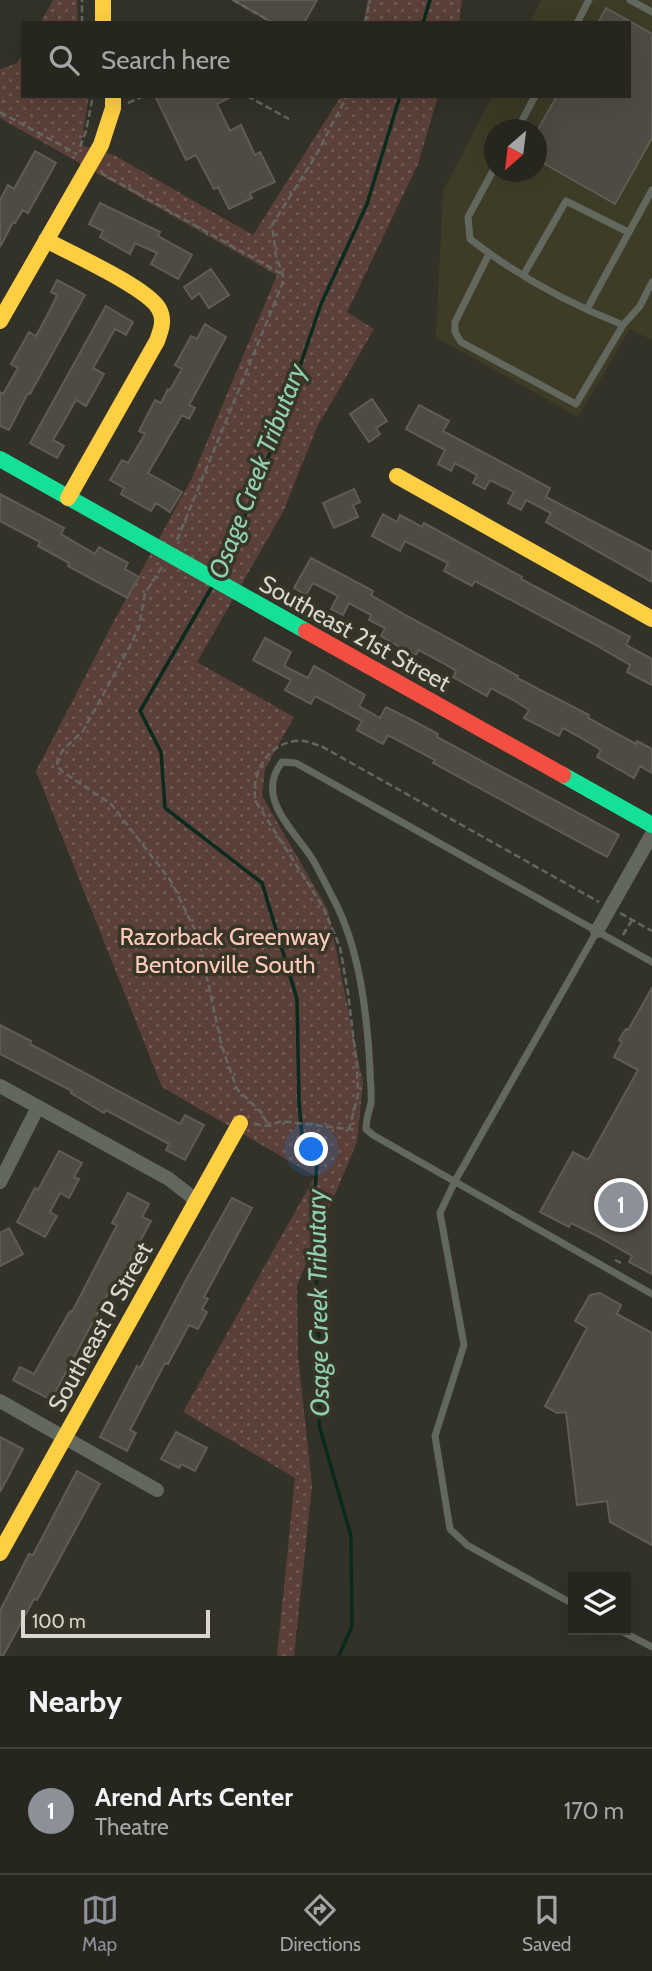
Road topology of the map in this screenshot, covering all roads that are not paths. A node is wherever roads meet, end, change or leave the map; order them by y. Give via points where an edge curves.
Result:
1 (103, 0) edge
2 (589, 0) edge
3 (630, 0) edge
4 (652, 12) edge
5 (103, 21) edge
6 (578, 21) edge
7 (534, 98) edge
8 (119, 100) edge
9 (523, 119) edge
10 (488, 182) edge
11 (652, 190) edge
12 (628, 232) junction
13 (46, 240) junction
14 (489, 254) junction
15 (524, 274) junction
16 (652, 282) edge
17 (587, 309) junction
18 (0, 321) edge
19 (623, 325) junction
20 (0, 459) edge
21 (397, 476) dead end
22 (68, 498) junction
23 (652, 619) edge
24 (652, 825) edge
25 (652, 834) edge
26 (597, 932) junction
27 (652, 962) edge
28 (0, 1086) edge
29 (38, 1107) junction
30 (240, 1123) dead end
31 (456, 1181) junction
32 (0, 1182) edge
33 (197, 1201) junction
34 (652, 1294) edge
35 (0, 1402) edge
36 (64, 1439) junction
37 (157, 1490) dead end
38 (0, 1553) edge
39 (568, 1601) edge
40 (629, 1635) edge
41 (652, 1647) edge

1 - 5 street
2 - 6 lane
3 - 4 lane
7 - 9 lane
8 - 13 street via 100,145
10 - 14 lane via 468,217 470,239
11 - 12 lane
12 - 15 lane via 566,201
12 - 17 lane
13 - 18 street
13 - 22 street via 148,295 164,316 157,341
14 - 15 lane
14 - 19 lane via 455,322 455,332 461,342 542,387 576,404
15 - 17 lane
16 - 19 lane
17 - 19 lane
20 - 22 street, Southeast 21st Street
21 - 23 street
22 - 24 street, Southeast 21st Street
25 - 26 street
26 - 27 lane
26 - 31 lane
26 - 31 lane via 296,763 282,762 274,772 272,792 278,811 313,860 342,914 357,963 369,1054 371,1102 366,1129
28 - 29 street
29 - 32 street
29 - 33 street via 169,1180
30 - 33 street, Southeast P Street
31 - 34 lane
31 - 39 lane via 440,1213 464,1345 435,1436 450,1529 467,1545
33 - 36 street, Southeast P Street
35 - 36 street
36 - 37 street
36 - 38 street, Southeast P Street
40 - 41 lane

